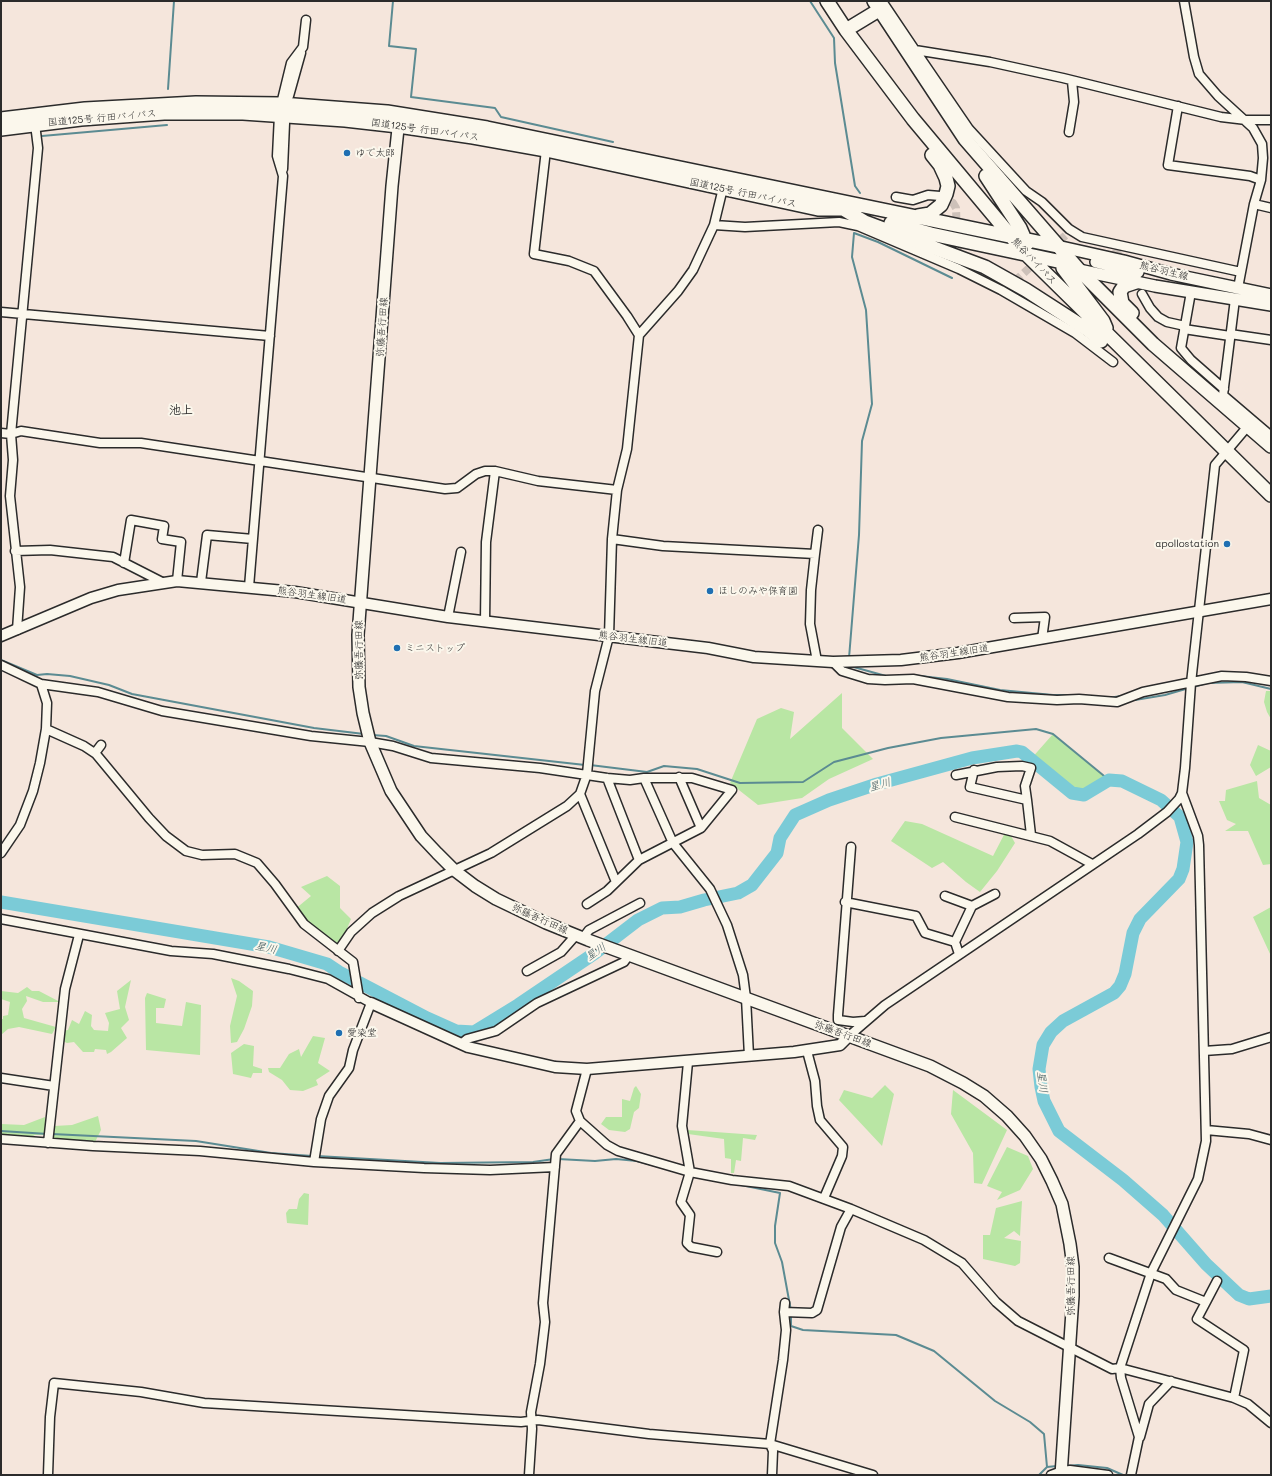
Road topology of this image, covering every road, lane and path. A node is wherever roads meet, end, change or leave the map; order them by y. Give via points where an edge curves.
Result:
1 (827, 1) edge
2 (1184, 1) edge
3 (878, 4) edge
4 (306, 20) dead end
5 (846, 30) junction
6 (915, 50) junction
7 (1072, 81) junction
8 (1178, 106) junction
9 (284, 110) junction
10 (1, 119) edge
11 (913, 119) junction
12 (399, 120) junction
13 (1246, 120) junction
14 (1271, 120) edge
15 (35, 124) junction
16 (1, 129) edge
17 (1069, 132) dead end
18 (966, 139) junction
19 (546, 150) junction
20 (1261, 180) junction
21 (723, 188) junction
22 (940, 196) tunnel mouth
23 (896, 197) dead end
24 (825, 198) junction
25 (1254, 204) junction
26 (1271, 208) edge
27 (842, 209) junction
28 (910, 217) junction
29 (714, 225) junction
30 (1010, 235) junction
31 (1025, 239) junction
32 (1058, 246) junction
33 (1025, 254) junction
34 (1069, 256) junction
35 (1079, 270) junction
36 (1240, 272) junction
37 (1139, 288) junction
38 (1238, 288) junction
39 (1191, 292) junction
40 (1206, 295) junction
41 (1271, 296) edge
42 (1235, 299) junction
43 (1271, 305) edge
44 (1, 312) edge
45 (23, 314) junction
46 (1184, 327) junction
47 (639, 335) junction
48 (1230, 335) junction
49 (270, 336) junction
50 (1110, 339) junction
51 (1271, 340) edge
52 (1153, 344) junction
53 (1131, 359) junction
54 (1113, 362) dead end
55 (1224, 389) junction
56 (1248, 426) junction
57 (1, 433) edge
58 (11, 434) junction
59 (1271, 436) edge
60 (1271, 446) edge
61 (1226, 451) junction
62 (259, 463) junction
63 (495, 471) junction
64 (370, 478) junction
65 (617, 490) junction
66 (1271, 495) edge
67 (818, 530) dead end
68 (253, 539) junction
69 (612, 539) junction
70 (15, 551) junction
71 (461, 552) dead end
72 (815, 554) junction
73 (124, 563) junction
74 (177, 581) junction
75 (162, 582) junction
76 (201, 582) junction
77 (249, 587) junction
78 (1271, 599) edge
79 (360, 602) junction
80 (1198, 612) junction
81 (448, 617) junction
82 (1014, 618) dead end
83 (484, 622) junction
84 (17, 630) junction
85 (1, 636) edge
86 (609, 636) junction
87 (1042, 639) junction
88 (817, 661) junction
89 (843, 661) junction
90 (1, 665) edge
91 (1271, 681) edge
92 (1191, 682) junction
93 (41, 684) junction
94 (46, 729) junction
95 (370, 742) junction
96 (101, 745) dead end
97 (95, 753) junction
98 (974, 770) junction
99 (587, 774) junction
100 (956, 775) dead end
101 (607, 778) junction
102 (644, 778) junction
103 (679, 778) junction
104 (580, 794) junction
105 (1180, 796) junction
106 (1027, 800) junction
107 (955, 818) dead end
108 (701, 828) junction
109 (1031, 835) junction
110 (672, 842) junction
111 (851, 847) dead end
112 (1, 853) edge
113 (639, 860) junction
114 (1092, 864) junction
115 (454, 870) junction
116 (616, 882) junction
117 (995, 894) dead end
118 (945, 896) dead end
119 (845, 902) junction
120 (640, 903) dead end
121 (587, 904) dead end
122 (972, 906) junction
123 (1, 919) edge
124 (79, 935) junction
125 (582, 937) junction
126 (955, 942) junction
127 (338, 951) junction
128 (626, 954) junction
129 (959, 954) junction
130 (527, 971) dead end
131 (359, 997) junction
132 (746, 998) junction
133 (371, 1003) junction
134 (865, 1021) junction
135 (849, 1036) junction
136 (1270, 1040) edge
137 (461, 1044) junction
138 (807, 1051) junction
139 (1204, 1051) junction
140 (749, 1056) junction
141 (688, 1062) junction
142 (586, 1069) junction
143 (1, 1078) edge
144 (54, 1086) junction
145 (580, 1121) junction
146 (1206, 1130) junction
147 (1, 1139) edge
148 (1271, 1140) edge
149 (48, 1143) junction
150 (314, 1162) junction
151 (555, 1167) junction
152 (690, 1172) junction
153 (824, 1198) junction
154 (851, 1209) junction
155 (717, 1252) dead end
156 (1109, 1258) dead end
157 (1151, 1273) junction
158 (1217, 1281) dead end
159 (785, 1302) dead end
160 (1206, 1302) junction
161 (784, 1312) junction
162 (1069, 1347) junction
163 (1120, 1368) junction
164 (1171, 1381) junction
165 (1234, 1398) junction
166 (532, 1421) junction
167 (1271, 1423) edge
168 (1140, 1438) junction
169 (770, 1444) junction
170 (1062, 1473) edge
171 (48, 1475) edge
172 (529, 1475) edge
173 (772, 1475) edge
174 (873, 1475) edge
175 (1051, 1475) edge
176 (1108, 1475) edge
177 (1131, 1475) edge

1 - 5 highway, 熊谷バイパス
2 - 13 street via 1199,74 1218,96
3 - 5 highway
3 - 6 street
3 - 18 highway
4 - 9 street via 303,47 292,63
5 - 11 highway, 熊谷バイパス
6 - 7 street via 990,62
6 - 36 street via 969,128 1067,234 1080,242 1175,262 1196,262
7 - 8 street
7 - 17 street via 1074,102
8 - 13 street via 1221,117
8 - 20 street via 1168,165 1250,176
9 - 10 highway, 国道125号 行田バイパス via 196,103 130,105
9 - 12 highway, 国道125号 行田バイパス
9 - 15 highway, 国道125号 行田バイパス via 164,114
9 - 49 street via 277,156 283,176
11 - 28 highway via 926,148 940,164 948,186 941,205 930,214
11 - 30 highway, 熊谷バイパス
12 - 19 highway, 国道125号 行田バイパス
12 - 24 highway, 国道125号 行田バイパス via 494,129
12 - 64 main road, 弥藤吾行田線
13 - 14 street
13 - 20 street via 1262,144
15 - 16 highway, 国道125号 行田バイパス
15 - 45 street via 38,148
18 - 31 highway via 977,163 1005,203
18 - 32 highway
19 - 21 highway, 国道125号 行田バイパス
19 - 47 street via 534,254 569,261 594,271
20 - 25 street
21 - 27 highway, 国道125号 行田バイパス via 818,209
21 - 29 street
22 - 23 street via 928,195 913,200
24 - 27 highway, 国道125号 行田バイパス
24 - 28 highway, 国道125号 行田バイパス
25 - 26 street
25 - 36 street
27 - 33 highway, 国道125号 行田バイパス via 924,232
27 - 53 highway via 865,222 985,267 1083,326 1111,351
28 - 30 highway, 国道125号 行田バイパス
29 - 47 street via 689,276
29 - 54 street via 745,227 839,222 858,226 959,269 1051,319 1092,345
30 - 31 highway, 国道125号 行田バイパス
30 - 33 highway, 熊谷バイパス
31 - 32 highway, 国道125号 行田バイパス
31 - 33 highway
32 - 34 highway
33 - 34 highway, 国道125号 行田バイパス
33 - 50 highway, 熊谷バイパス
34 - 35 highway, 国道125号 行田バイパス
34 - 38 main road, 熊谷羽生線 via 1124,261
34 - 40 main road via 1153,275
34 - 50 highway via 1063,268 1103,321
35 - 37 main road, 熊谷羽生線
35 - 52 highway
36 - 38 street
37 - 39 main road, 熊谷羽生線
37 - 46 street via 1158,317
37 - 52 highway via 1124,286 1120,297 1122,303 1144,325
38 - 41 main road, 熊谷羽生線
39 - 40 main road, 熊谷羽生線
39 - 46 street
40 - 42 main road, 熊谷羽生線
42 - 43 main road, 熊谷羽生線
42 - 48 street
44 - 45 street
45 - 49 street
45 - 58 street
46 - 48 street
46 - 55 street via 1181,348
47 - 65 street via 627,449
48 - 51 street
48 - 55 street
49 - 62 street
50 - 53 highway, 熊谷バイパス
52 - 56 highway
53 - 61 highway, 熊谷バイパス
55 - 59 street via 1223,395
56 - 60 highway
56 - 61 street
57 - 58 street
58 - 62 street via 21,431 100,443 141,443
58 - 70 street via 13,460 10,496
61 - 66 highway, 熊谷バイパス
61 - 80 street via 1215,465
62 - 64 street
62 - 68 street
63 - 64 street via 476,474 457,488 445,490
63 - 65 street via 538,481
63 - 83 street via 486,542
64 - 79 main road, 弥藤吾行田線
65 - 69 street
67 - 72 street
68 - 76 street via 207,535
68 - 77 street
69 - 72 street via 663,546
69 - 86 street
70 - 73 street via 50,550 113,557
70 - 84 street via 20,588
71 - 81 street
72 - 88 street via 810,624
73 - 74 street via 131,520 164,526 162,539 181,542
73 - 75 street
74 - 75 street, 熊谷羽生線旧道
74 - 76 street, 熊谷羽生線旧道
75 - 84 street, 熊谷羽生線旧道 via 91,598
76 - 77 street, 熊谷羽生線旧道
77 - 79 street, 熊谷羽生線旧道
78 - 80 street, 熊谷羽生線旧道
79 - 81 street, 熊谷羽生線旧道
79 - 95 main road, 弥藤吾行田線 via 359,687
80 - 87 street, 熊谷羽生線旧道
80 - 92 street
81 - 83 street, 熊谷羽生線旧道
82 - 87 street via 1045,617
83 - 86 street, 熊谷羽生線旧道
84 - 85 street, 熊谷羽生線旧道
86 - 88 street, 熊谷羽生線旧道 via 708,648 754,657
86 - 99 street via 595,691
87 - 89 street, 熊谷羽生線旧道 via 901,660
88 - 89 street, 熊谷羽生線旧道
89 - 92 street via 842,671 868,679 913,679 1008,696 1057,700 1117,702 1143,692
90 - 93 street
91 - 92 street via 1222,676
92 - 105 street
93 - 94 street via 47,703
93 - 95 street via 98,692 162,711 311,736
94 - 97 street
94 - 112 street via 33,791 20,825
95 - 99 street via 431,758
95 - 115 main road, 弥藤吾行田線 via 391,791 404,813 421,836
96 - 97 street
97 - 127 street via 166,836 186,851 202,855 235,854 257,863 304,924
98 - 100 street
98 - 106 street via 970,788
98 - 106 street via 1022,766 1031,768 1024,786
99 - 101 street
99 - 104 street
101 - 102 street
101 - 113 street
102 - 103 street
102 - 110 street
103 - 108 street
103 - 108 street via 692,778 732,790
104 - 115 street via 567,806 527,832 491,853
104 - 116 street
105 - 114 street via 1167,812
105 - 139 street via 1198,836 1199,845
106 - 109 street
107 - 109 street
108 - 110 street
109 - 114 street via 1050,841
110 - 113 street
110 - 132 street via 710,889 727,925 743,975
111 - 119 street
113 - 116 street
114 - 129 street
115 - 125 main road, 弥藤吾行田線 via 496,899
115 - 127 street via 399,896 372,913 351,932
116 - 121 street
117 - 122 street
118 - 122 street
119 - 126 street via 916,916 925,933
119 - 134 street via 844,955 838,1020
120 - 125 street via 589,930
122 - 126 street
123 - 124 street
124 - 131 street via 171,951 213,954 261,962 328,979
124 - 144 street via 65,989
125 - 128 main road, 弥藤吾行田線
125 - 130 street
126 - 129 street
127 - 131 street via 353,962
128 - 132 main road, 弥藤吾行田線
128 - 137 street via 624,962 536,1003 496,1031 467,1039
129 - 134 street
131 - 133 street
132 - 135 main road, 弥藤吾行田線
132 - 140 street
133 - 137 street
133 - 150 street via 352,1050 349,1068 329,1096 321,1119
134 - 135 street
135 - 138 street via 840,1045
135 - 162 main road, 弥藤吾行田線 via 930,1066 963,1083 1007,1116 1025,1136 1041,1159 1062,1204 1073,1267
136 - 139 street via 1232,1049
137 - 142 street via 555,1067
138 - 140 street
138 - 153 street via 815,1081 820,1120 843,1147 842,1156
139 - 146 street
140 - 141 street
141 - 142 street
141 - 152 street via 682,1126
142 - 145 street via 576,1111
143 - 144 street
144 - 149 street
145 - 151 street via 556,1154
145 - 152 street via 607,1145 618,1151
146 - 148 street via 1249,1134
146 - 157 street via 1198,1179
147 - 149 street
149 - 150 street via 200,1151
150 - 151 street via 490,1170
151 - 166 street via 543,1303 545,1322 531,1412
152 - 153 street via 732,1180 789,1186
152 - 155 street via 681,1202 690,1215 687,1243 691,1247
153 - 154 street
154 - 161 street via 842,1227 817,1310 812,1313
154 - 162 street via 924,1240 962,1263 996,1302 1018,1321
156 - 157 street
157 - 160 street via 1166,1278 1176,1290
157 - 163 street
158 - 160 street
159 - 161 street
160 - 165 street via 1197,1319 1244,1350
161 - 169 street via 786,1330 783,1360
162 - 163 street via 1112,1369
162 - 170 main road, 弥藤吾行田線
163 - 164 street
163 - 168 street
164 - 165 street
164 - 168 street via 1149,1404
165 - 167 street via 1248,1404
166 - 169 street
166 - 171 street via 204,1403 141,1392 54,1383
166 - 172 street
168 - 177 street
169 - 173 street via 773,1451
169 - 174 street
170 - 175 street
170 - 176 street

